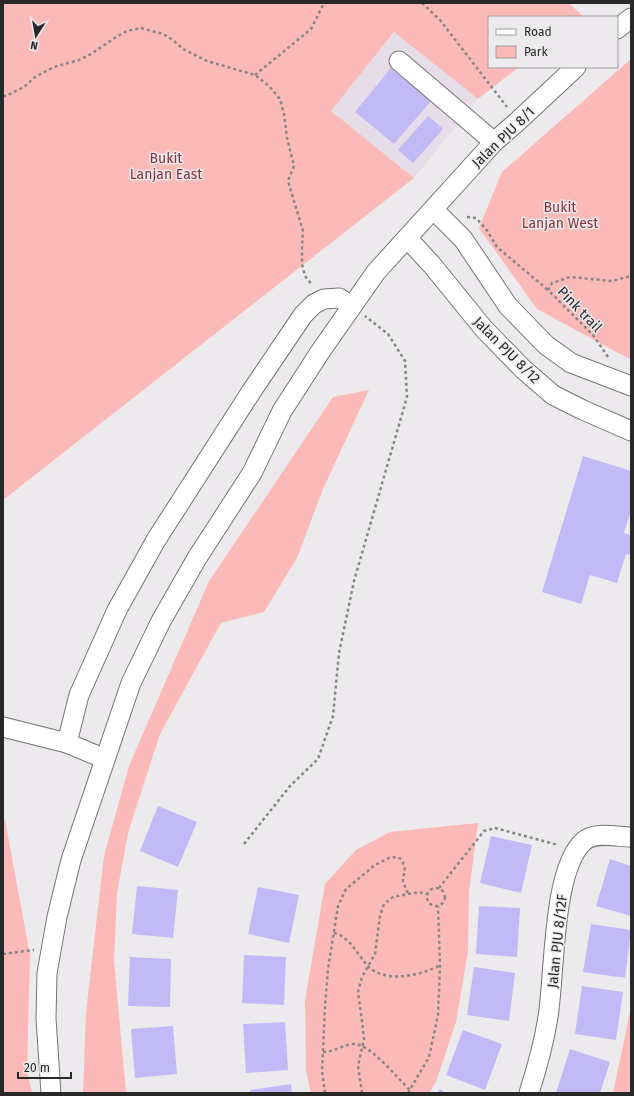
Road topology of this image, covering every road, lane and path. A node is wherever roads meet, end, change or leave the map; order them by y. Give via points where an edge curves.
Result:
1 (324, 3) edge
2 (422, 3) edge
3 (631, 18) edge
4 (618, 28) edge
5 (399, 61) dead end
6 (575, 68) edge
7 (255, 75) junction
8 (3, 96) edge
9 (518, 122) junction
10 (494, 142) junction
11 (434, 210) junction
12 (462, 216) dead end
13 (408, 238) junction
14 (631, 276) edge
15 (548, 290) junction
16 (324, 299) junction
17 (352, 306) junction
18 (611, 380) junction
19 (631, 386) edge
20 (631, 431) edge
21 (3, 727) edge
22 (67, 744) junction
23 (105, 759) junction
24 (631, 837) edge
25 (244, 844) dead end
26 (576, 850) junction
27 (439, 888) junction
28 (408, 894) junction
29 (427, 894) junction
30 (438, 906) junction
31 (334, 933) junction
32 (50, 950) junction
33 (3, 954) edge
34 (440, 965) junction
35 (368, 966) junction
36 (362, 1046) junction
37 (323, 1052) junction
38 (410, 1090) junction
39 (51, 1093) edge
40 (325, 1093) edge
41 (362, 1093) edge
42 (408, 1093) edge
43 (529, 1093) edge

1 - 7 path via 311,29
2 - 9 path via 440,20
3 - 4 street
5 - 10 street
6 - 9 street, Jalan PJU 8/1
7 - 8 path via 207,61 183,49 163,34 141,28 116,37 79,60 54,67 35,77 24,87
7 - 16 path via 280,99 294,166 288,181 303,231 302,264 305,276
9 - 10 street, Jalan PJU 8/1
10 - 11 street, Jalan PJU 8/1
11 - 13 street, Jalan PJU 8/1
11 - 18 street via 463,239 508,306 546,345 571,363
12 - 15 path via 476,218 486,228 497,247
13 - 17 street, Jalan PJU 8/1 via 376,272
13 - 20 street, Jalan PJU 8/12 via 484,329 547,390 583,410
14 - 15 path, Pink trail via 612,282 570,277 552,283
15 - 18 path, Pink trail via 593,335 610,358
16 - 17 street via 339,298
16 - 22 street via 314,304 303,316 156,540 117,610 80,695
17 - 23 street, Jalan PJU 8/1 via 282,411 252,473 197,558 161,621 132,683
17 - 25 path via 388,334 405,361 406,397 354,581 340,654 333,716 318,759 290,786
18 - 19 street
21 - 22 street
22 - 23 street
23 - 32 street, Jalan PJU 8/1 via 72,860
24 - 26 street, Jalan PJU 8/12F via 600,835 585,840
26 - 27 path via 495,828 484,831
26 - 43 street, Jalan PJU 8/12F via 564,879 557,921 548,1018
27 - 29 path via 430,890
27 - 30 path via 445,895 445,900
28 - 29 path
28 - 31 path via 403,882 405,872 401,859 390,858 375,865 346,889 338,906
28 - 35 path via 393,896 384,904 375,954
29 - 30 path via 429,903
30 - 34 path
31 - 35 path via 347,940
31 - 37 path via 328,968
32 - 33 path
32 - 39 street, Jalan PJU 8/1 via 46,1019
34 - 35 path via 431,970 398,977 383,974
34 - 38 path via 438,1015 429,1057
35 - 36 path via 358,992 364,1039
36 - 37 path via 353,1044
36 - 38 path via 383,1062
36 - 41 path via 358,1066
37 - 40 path
38 - 42 path

